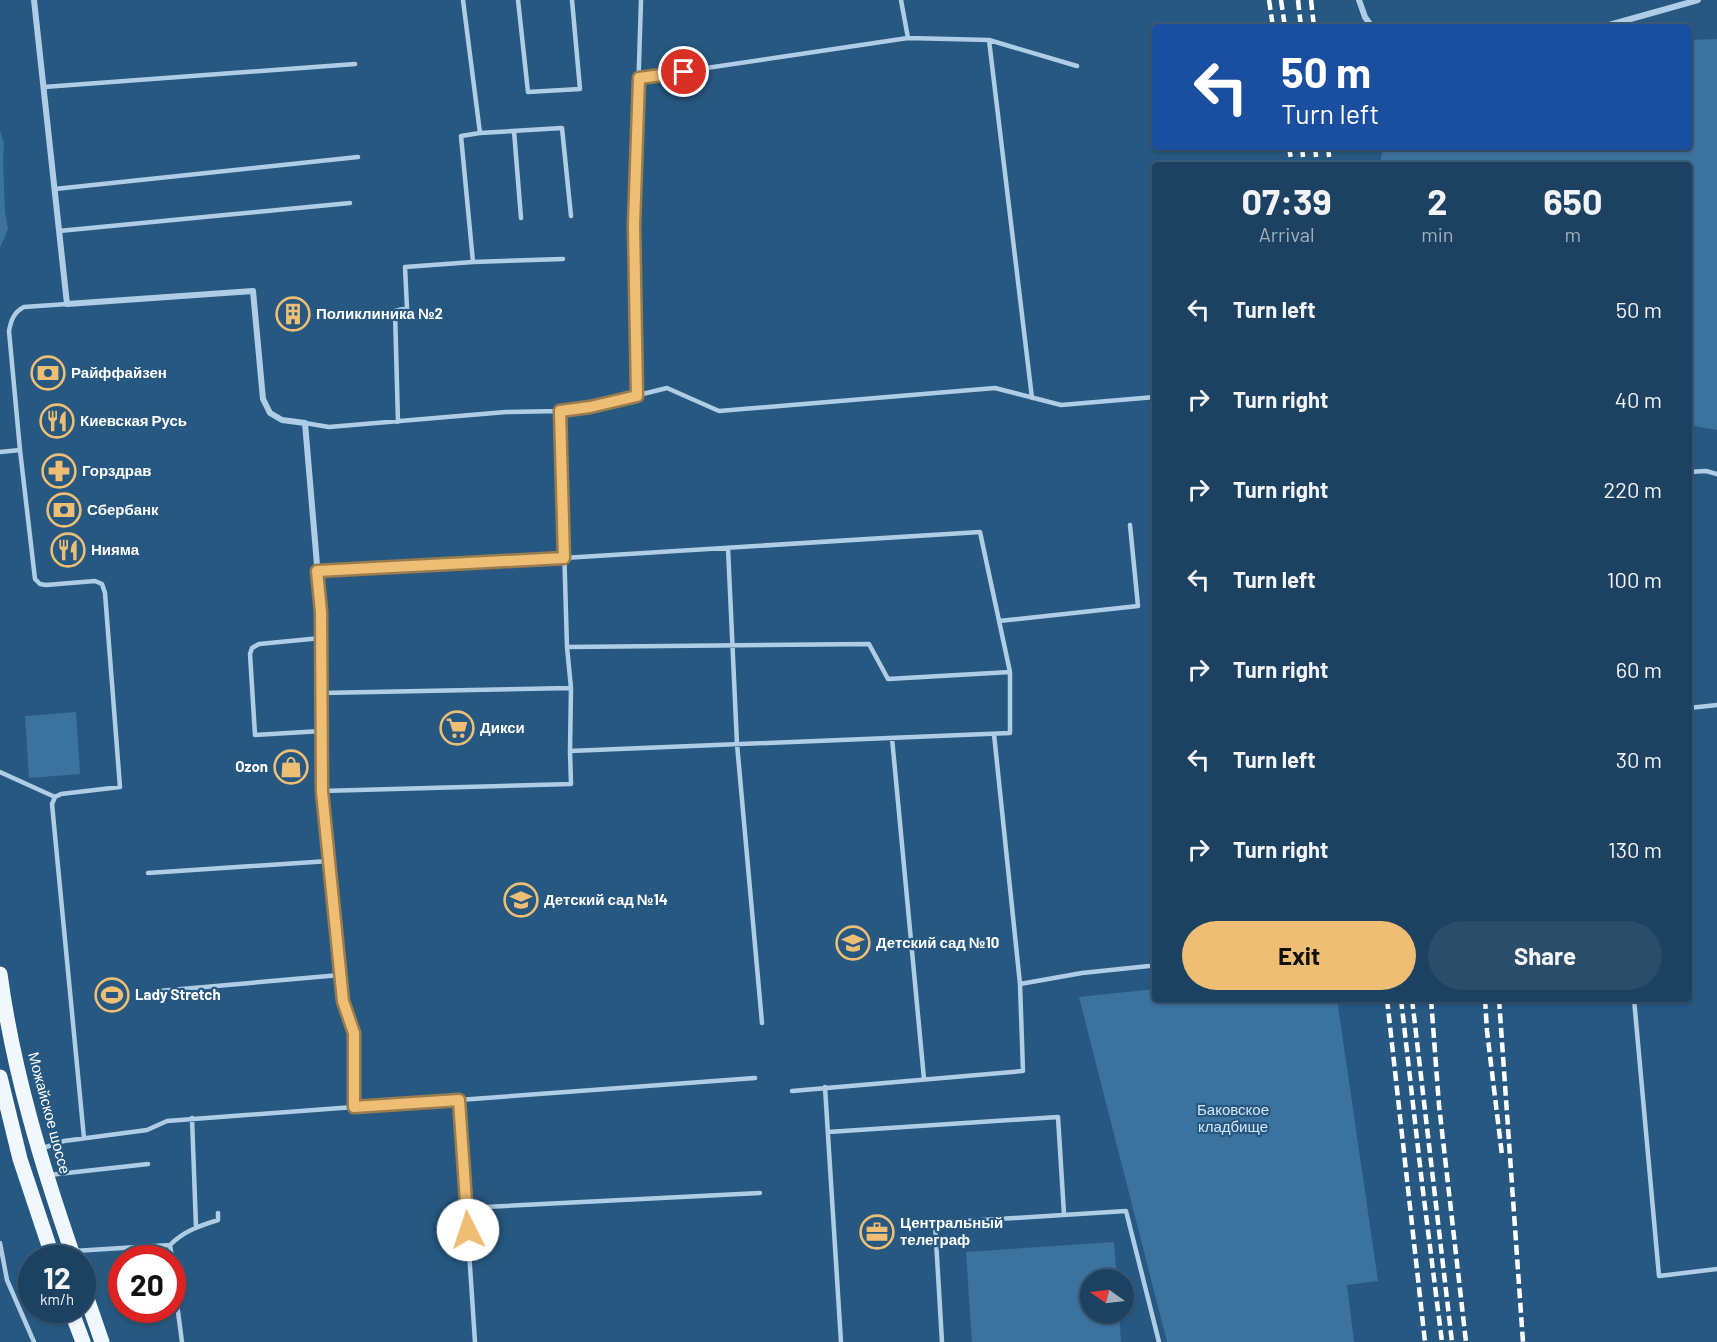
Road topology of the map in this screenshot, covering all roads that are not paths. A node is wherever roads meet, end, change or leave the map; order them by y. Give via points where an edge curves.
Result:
1 (34, 0) edge
2 (463, 0) edge
3 (518, 0) edge
4 (572, 0) edge
5 (642, 0) edge
6 (901, 0) edge
7 (1359, 0) edge
8 (1698, 0) edge
9 (1370, 24) edge
10 (1613, 24) edge
11 (908, 38) junction
12 (989, 40) junction
13 (356, 64) dead end
14 (1077, 66) dead end
15 (639, 78) junction
16 (44, 87) junction
17 (514, 131) junction
18 (480, 133) junction
19 (358, 157) dead end
20 (55, 189) junction
21 (350, 203) dead end
22 (571, 216) dead end
23 (521, 218) dead end
24 (59, 231) junction
25 (563, 259) dead end
26 (473, 262) junction
27 (67, 304) junction
28 (637, 396) junction
29 (1032, 398) junction
30 (1152, 398) edge
31 (560, 411) junction
32 (398, 422) junction
33 (304, 423) junction
34 (20, 450) junction
35 (0, 452) edge
36 (1692, 472) edge
37 (1717, 474) edge
38 (1130, 525) dead end
39 (728, 548) junction
40 (564, 558) junction
41 (317, 571) junction
42 (999, 621) junction
43 (321, 638) junction
44 (732, 645) junction
45 (567, 647) junction
46 (1010, 672) junction
47 (571, 688) junction
48 (321, 693) junction
49 (1717, 705) edge
50 (1692, 708) edge
51 (321, 731) junction
52 (994, 734) junction
53 (892, 738) junction
54 (737, 744) junction
55 (570, 751) junction
56 (0, 772) edge
57 (322, 791) junction
58 (55, 797) junction
59 (329, 861) junction
60 (148, 873) dead end
61 (1149, 966) dead end
62 (0, 974) edge
63 (340, 975) junction
64 (1020, 984) junction
65 (159, 991) dead end
66 (1634, 1002) edge
67 (762, 1023) dead end
68 (0, 1077) edge
69 (755, 1078) dead end
70 (924, 1079) junction
71 (825, 1088) junction
72 (792, 1091) dead end
73 (459, 1100) junction
74 (354, 1107) junction
75 (192, 1118) junction
76 (828, 1132) junction
77 (84, 1138) junction
78 (38, 1149) junction
79 (148, 1164) dead end
80 (47, 1175) junction
81 (760, 1193) dead end
82 (466, 1208) junction
83 (218, 1213) dead end
84 (1064, 1214) junction
85 (196, 1227) junction
86 (0, 1243) edge
87 (49, 1245) edge
88 (69, 1245) edge
89 (170, 1245) edge
90 (1717, 1269) edge
91 (76, 1323) edge
92 (95, 1323) edge
93 (180, 1323) edge
94 (34, 1342) edge
95 (83, 1342) edge
96 (102, 1342) edge
97 (182, 1342) edge
98 (475, 1342) edge
99 (841, 1342) edge
100 (942, 1342) edge
101 (1159, 1342) edge

1 - 16 street
2 - 18 lane
3 - 4 lane via 528,92 580,88
5 - 15 lane
6 - 11 lane
7 - 9 street
8 - 10 street
11 - 12 lane
11 - 15 lane
12 - 14 lane
12 - 29 lane
13 - 16 lane
15 - 28 lane via 634,225
16 - 20 street
17 - 18 lane
17 - 22 lane via 562,128
17 - 23 lane
18 - 26 lane via 461,136
19 - 20 lane
20 - 24 street
21 - 24 lane
24 - 27 street
25 - 26 lane
26 - 32 lane via 405,267 407,308 395,311
27 - 33 street via 253,291 263,399 270,413 282,420
27 - 34 lane via 24,307 10,322
28 - 29 lane via 667,388 719,411 995,388
28 - 31 lane
29 - 30 lane via 1060,405
31 - 32 lane
31 - 40 lane
32 - 33 lane via 329,428
33 - 41 street
34 - 35 lane
34 - 58 lane via 35,579 45,585 95,581 102,584 105,593 120,787
36 - 37 lane
38 - 42 lane via 1138,606
39 - 40 lane
39 - 42 lane via 980,532
39 - 44 lane
40 - 41 lane
40 - 45 lane
41 - 43 street
42 - 46 lane
43 - 48 street
43 - 51 lane via 259,644 250,654 255,735
44 - 45 lane
44 - 46 lane via 868,644 888,679
44 - 54 lane
45 - 47 lane
46 - 52 lane via 1010,733
47 - 48 lane
47 - 55 lane
48 - 51 street
49 - 50 lane
51 - 57 street
52 - 53 lane
52 - 64 lane
53 - 54 lane
53 - 70 lane
54 - 55 lane
54 - 67 lane
55 - 57 lane via 571,784
56 - 58 lane
57 - 59 street
58 - 77 lane via 52,804
59 - 60 lane
59 - 63 street
61 - 64 lane
62 - 78 main road, Можайское шоссе via 13,1050
63 - 65 lane
63 - 74 street via 343,1001 354,1033
64 - 70 lane via 1023,1071
66 - 90 lane via 1659,1276
68 - 87 main road via 20,1159
69 - 73 lane
70 - 71 lane
71 - 72 lane
71 - 76 lane
73 - 74 street
73 - 82 lane
74 - 75 lane
75 - 77 lane via 167,1121 147,1130
75 - 85 lane
76 - 84 lane via 1058,1117
76 - 99 lane
77 - 78 lane
78 - 80 main road, Можайское шоссе
79 - 80 lane
80 - 88 main road, Можайское шоссе
81 - 82 lane
82 - 98 lane
83 - 85 lane via 218,1220
84 - 100 lane via 935,1222
84 - 101 lane via 1126,1210
85 - 89 lane
86 - 94 lane via 7,1280
91 - 95 main road
92 - 96 main road
93 - 97 lane

